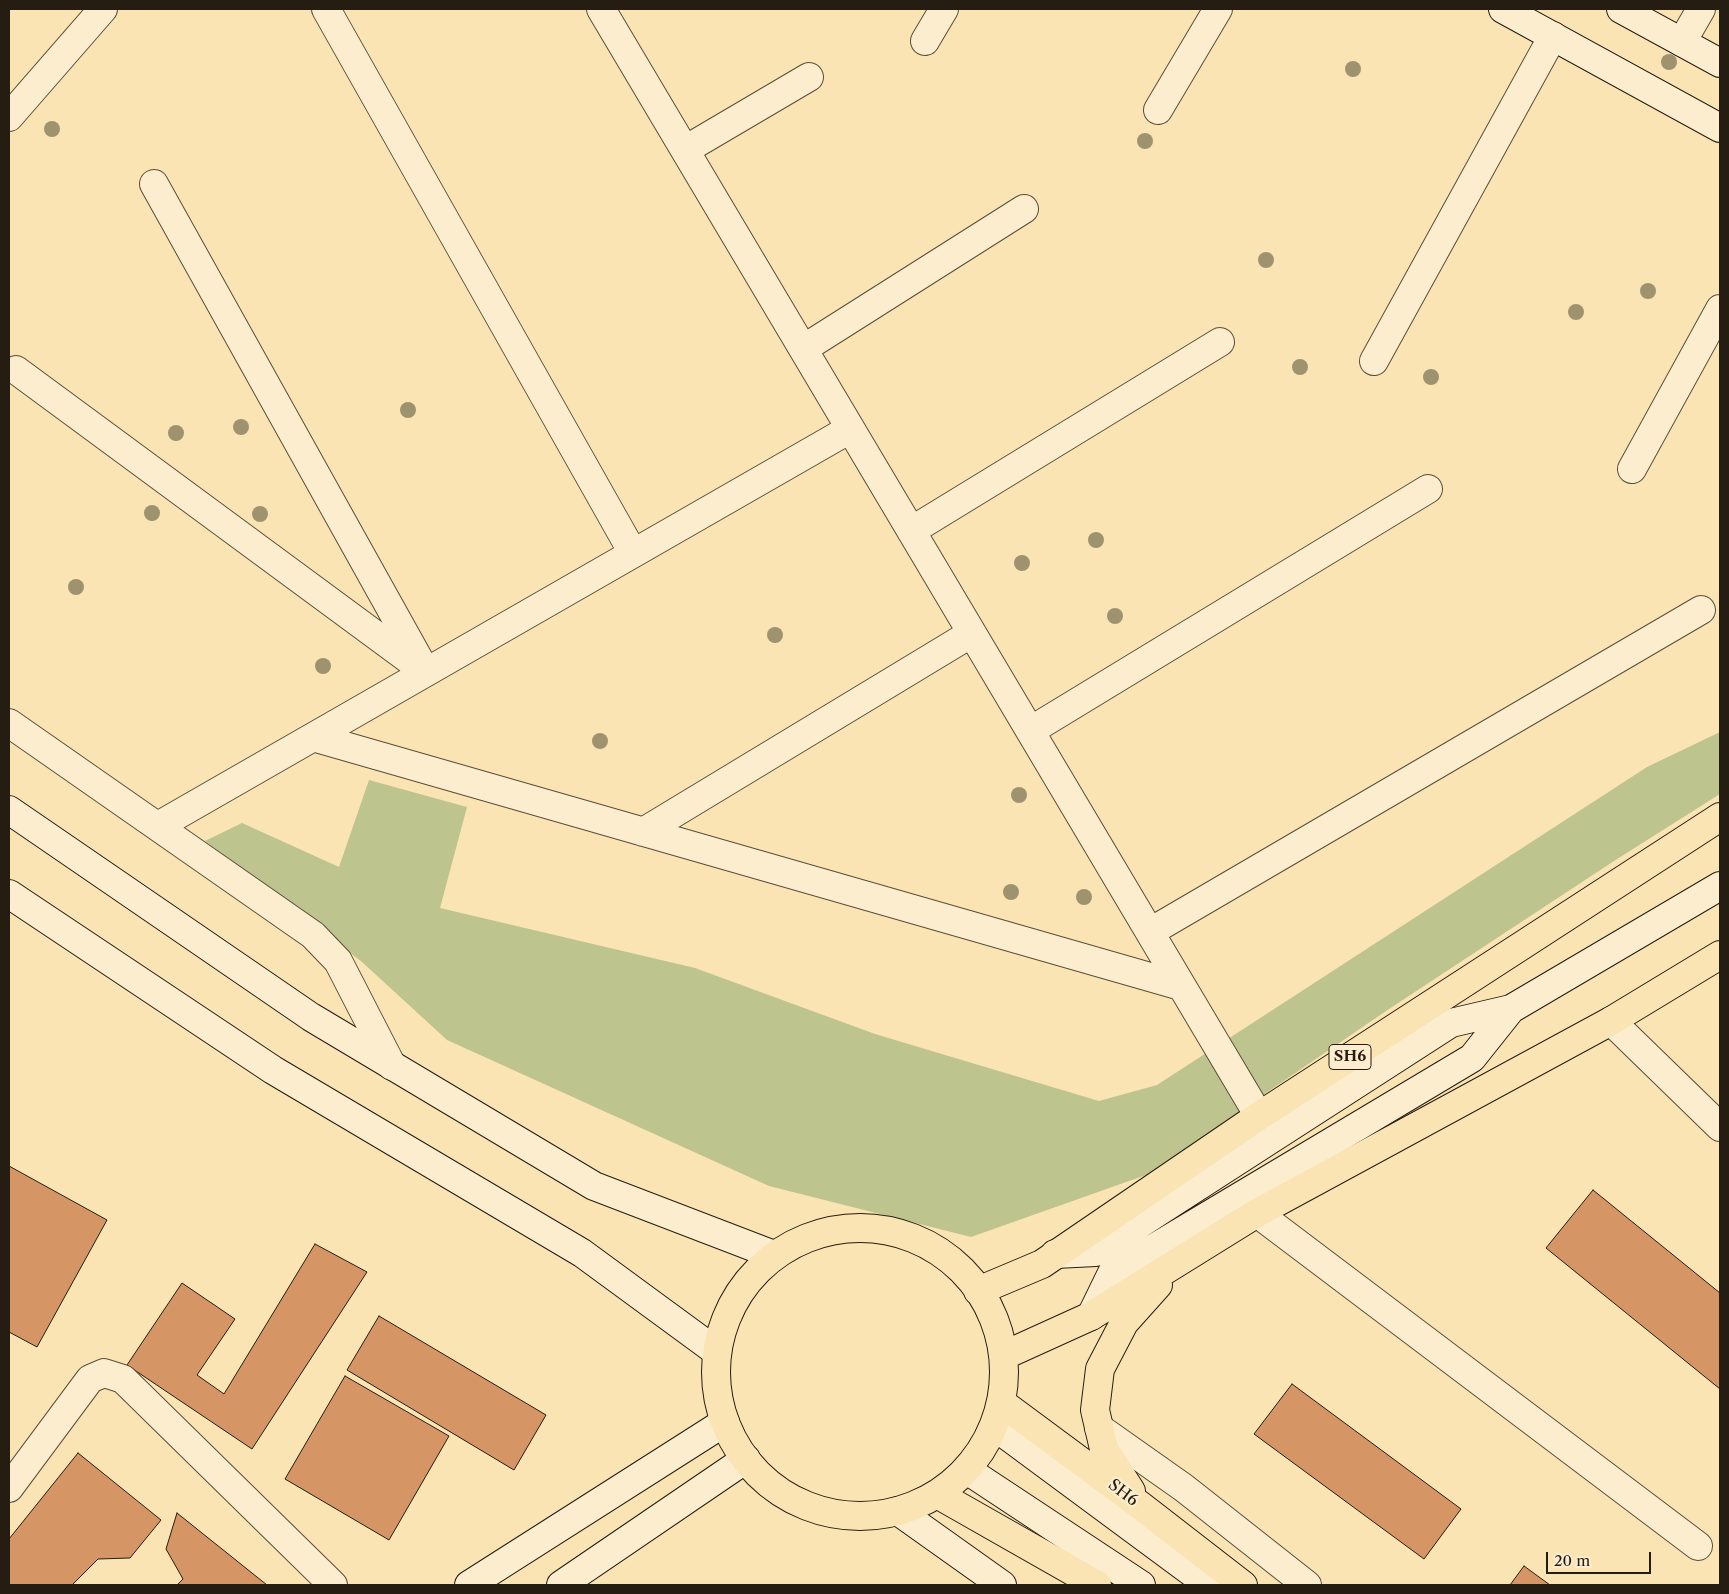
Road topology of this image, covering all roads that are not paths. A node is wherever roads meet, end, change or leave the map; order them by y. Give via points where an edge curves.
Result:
1 (103, 9) edge
2 (326, 9) edge
3 (601, 9) edge
4 (944, 9) edge
5 (1218, 9) edge
6 (1503, 9) edge
7 (1621, 9) edge
8 (1701, 9) edge
9 (1553, 36) junction
10 (924, 41) dead end
11 (1682, 42) junction
12 (1720, 63) edge
13 (809, 77) dead end
14 (1158, 110) dead end
15 (9, 117) edge
16 (1720, 128) edge
17 (685, 150) junction
18 (154, 184) dead end
19 (1024, 209) dead end
20 (1720, 310) edge
21 (1220, 342) dead end
22 (804, 349) junction
23 (1374, 361) dead end
24 (16, 370) dead end
25 (850, 429) junction
26 (1632, 469) dead end
27 (1428, 489) dead end
28 (911, 531) junction
29 (633, 553) junction
30 (1701, 610) dead end
31 (972, 633) junction
32 (426, 672) junction
33 (9, 723) edge
34 (1030, 731) junction
35 (312, 737) junction
36 (9, 810) edge
37 (1720, 817) edge
38 (158, 826) junction
39 (643, 832) junction
40 (1720, 886) edge
41 (9, 894) edge
42 (1150, 932) junction
43 (1720, 955) edge
44 (1181, 986) junction
45 (1511, 1009) junction
46 (1611, 1021) junction
47 (392, 1066) junction
48 (1259, 1116) junction
49 (1720, 1127) edge
50 (1257, 1213) junction
51 (1055, 1254) junction
52 (774, 1255) junction
53 (1177, 1263) junction
54 (978, 1291) junction
55 (1091, 1316) junction
56 (717, 1352) junction
57 (1005, 1355) junction
58 (998, 1414) junction
59 (725, 1422) junction
60 (1099, 1428) junction
61 (746, 1459) junction
62 (967, 1470) junction
63 (9, 1488) edge
64 (937, 1494) junction
65 (1141, 1506) junction
66 (898, 1511) junction
67 (1698, 1546) dead end
68 (333, 1585) edge
69 (469, 1585) edge
70 (561, 1585) edge
71 (1002, 1585) edge
72 (1097, 1585) edge
73 (1141, 1585) edge
74 (1209, 1585) edge
75 (1243, 1585) edge
76 (1308, 1585) edge

1 - 15 street
2 - 29 street
3 - 17 street
4 - 10 street
5 - 14 street
6 - 9 street
7 - 11 street
8 - 11 street
9 - 16 street
9 - 23 street
11 - 12 street
13 - 17 street
17 - 22 street
18 - 32 street
19 - 22 street
20 - 26 street
21 - 28 street
22 - 25 street
24 - 32 street
25 - 28 street
25 - 29 street
27 - 34 street
28 - 31 street
29 - 32 street
30 - 42 street
31 - 34 street
31 - 39 street
32 - 35 street
33 - 38 street
34 - 42 street
35 - 38 street
35 - 39 street
36 - 47 street via 310,1017
37 - 48 main road, SH6
38 - 47 street via 313,935 338,962
39 - 44 street
40 - 45 street
41 - 56 street via 272,1070 582,1254
42 - 44 street
43 - 46 main road
44 - 48 street
45 - 51 street via 1451,1023 1096,1252
45 - 55 street via 1472,1058 1112,1273
46 - 49 street
46 - 50 main road
47 - 52 street via 594,1186
48 - 51 main road, SH6
50 - 53 main road
50 - 67 street
51 - 54 main road, SH6 via 1042,1264
52 - 54 main road via 806,1238 841,1228 877,1228 923,1242 963,1270
52 - 56 main road via 747,1282 727,1315
53 - 55 main road
53 - 60 main road via 1124,1323 1100,1369 1095,1410
54 - 57 main road via 991,1309
55 - 57 main road
56 - 59 main road via 717,1387
57 - 58 main road
58 - 62 main road via 989,1439
58 - 65 main road, SH6
58 - 74 street
59 - 61 main road
59 - 69 street
60 - 65 main road via 1104,1450
60 - 76 street via 1184,1488
61 - 66 main road via 776,1489 814,1508 856,1516
61 - 70 street
62 - 64 main road
62 - 73 street
63 - 68 street via 90,1378 104,1373 123,1379
64 - 66 main road
64 - 72 main road
65 - 75 main road, SH6
66 - 71 street

